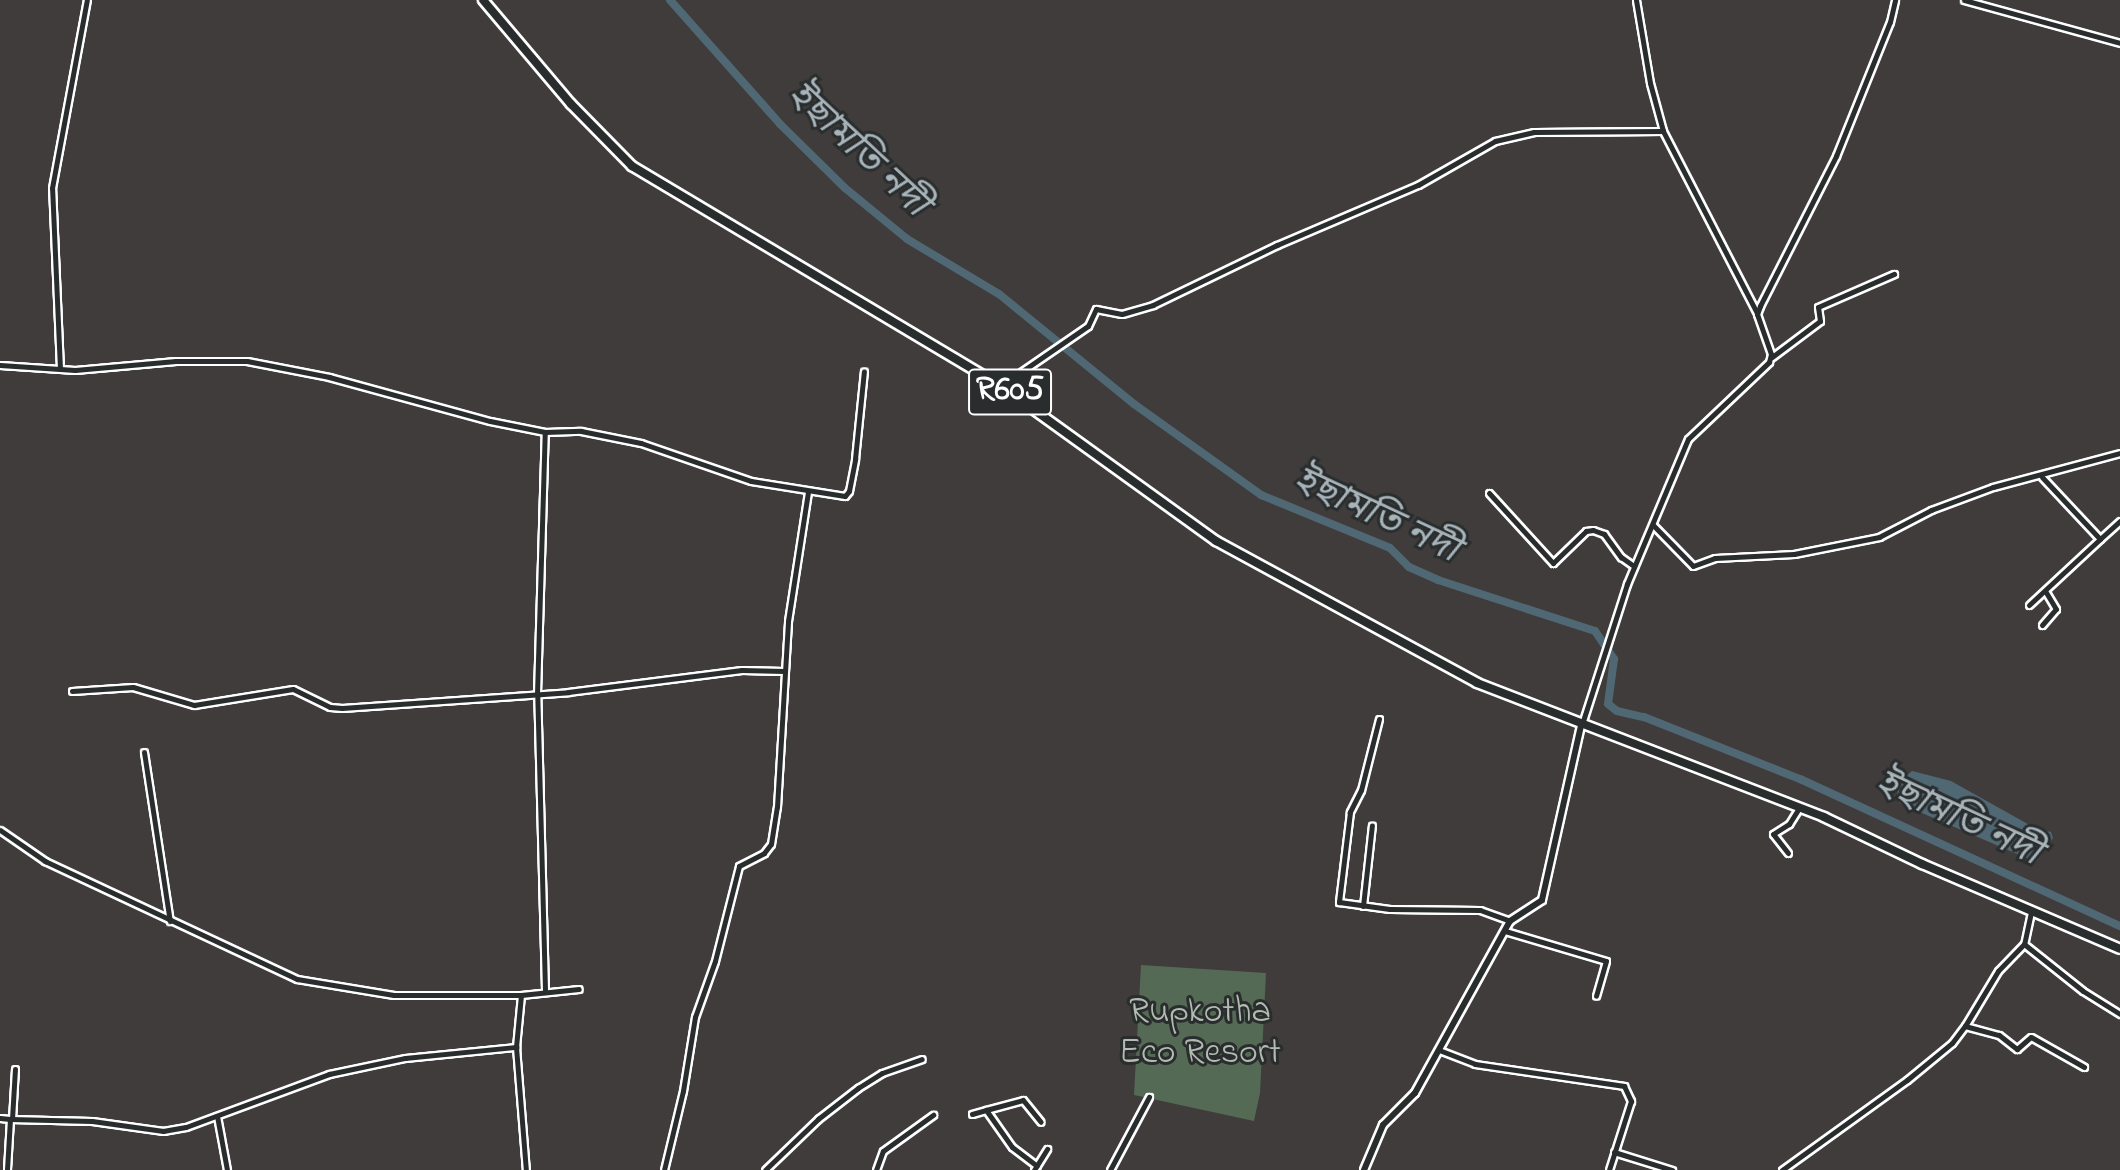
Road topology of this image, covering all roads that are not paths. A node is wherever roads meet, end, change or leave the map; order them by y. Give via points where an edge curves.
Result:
1 (87, 0) edge
2 (483, 0) edge
3 (1636, 0) edge
4 (1895, 0) edge
5 (1964, 0) edge
6 (2120, 43) edge
7 (1663, 131) junction
8 (1894, 274) dead end
9 (1757, 314) junction
10 (1771, 358) junction
11 (0, 365) edge
12 (60, 369) junction
13 (864, 371) dead end
14 (1001, 386) junction
15 (545, 432) junction
16 (2120, 453) edge
17 (2042, 476) junction
18 (808, 492) junction
19 (1489, 493) dead end
20 (2120, 521) edge
21 (1653, 525) junction
22 (2100, 539) junction
23 (1634, 566) junction
24 (2045, 591) junction
25 (2029, 605) dead end
26 (2042, 625) dead end
27 (784, 671) junction
28 (72, 691) dead end
29 (537, 694) junction
30 (1379, 719) dead end
31 (1581, 726) junction
32 (144, 752) dead end
33 (1799, 808) junction
34 (1372, 825) dead end
35 (0, 830) edge
36 (1788, 853) dead end
37 (1363, 906) junction
38 (2031, 912) junction
39 (1510, 921) junction
40 (170, 922) junction
41 (1505, 931) junction
42 (2024, 944) junction
43 (2120, 949) edge
44 (579, 989) dead end
45 (545, 990) junction
46 (521, 995) junction
47 (1596, 996) dead end
48 (2120, 1014) edge
49 (1965, 1026) junction
50 (516, 1047) junction
51 (1439, 1050) junction
52 (922, 1059) dead end
53 (2084, 1067) dead end
54 (15, 1069) dead end
55 (1149, 1097) dead end
56 (986, 1110) junction
57 (972, 1114) dead end
58 (933, 1115) dead end
59 (217, 1116) junction
60 (0, 1118) edge
61 (11, 1119) junction
62 (1041, 1122) dead end
63 (1047, 1149) dead end
64 (1614, 1152) junction
65 (1035, 1168) edge
66 (1109, 1169) edge
67 (7, 1170) edge
68 (227, 1170) edge
69 (526, 1170) edge
70 (664, 1170) edge
71 (765, 1170) edge
72 (876, 1170) edge
73 (1364, 1170) edge
74 (1609, 1170) edge
75 (1672, 1170) edge
76 (1782, 1170) edge

1 - 12 street via 52,188
2 - 14 main road, R605 via 586,121 632,166
3 - 7 street
4 - 9 street via 1836,156
5 - 6 street
7 - 9 street
7 - 14 street via 1534,132 1495,141 1418,185 1153,305 1122,314 1096,309 1088,326
8 - 10 street via 1818,307 1820,321
9 - 10 street
10 - 21 street via 1693,432
11 - 12 street
12 - 15 street via 247,361
13 - 18 street via 848,494
14 - 31 main road, R605 via 1225,546 1477,683
15 - 18 street via 581,431 641,443 751,481
15 - 29 street
16 - 17 street
17 - 21 street via 1931,510 1879,537 1794,554 1715,558 1693,566
17 - 22 street
18 - 27 street
19 - 23 street via 1553,563 1593,530 1604,534
20 - 22 street
21 - 23 street
22 - 24 street
23 - 31 street
24 - 25 street
24 - 26 street via 2056,609
27 - 29 street via 742,670
27 - 70 street via 771,844 739,866 695,1017
28 - 29 street via 133,687 194,705 293,689 342,708
29 - 45 street
30 - 37 street via 1350,812 1339,900 1341,905
31 - 33 main road, R605
31 - 39 street via 1542,900
32 - 40 street
33 - 36 street via 1789,824 1773,834
33 - 38 main road, R605
34 - 37 street
35 - 40 street via 45,861
37 - 39 street via 1480,910
38 - 42 street
38 - 43 main road, R605
39 - 41 street
40 - 46 street via 283,974 327,985 394,995
41 - 47 street via 1606,961
41 - 51 street
42 - 48 street
42 - 49 street via 1998,971
44 - 45 street
45 - 46 street
46 - 50 street
49 - 53 street via 1999,1035 2017,1049 2031,1037
49 - 76 street via 1907,1080
50 - 59 street via 405,1058 329,1074
50 - 69 street
51 - 64 street via 1475,1064 1624,1086 1631,1101
51 - 73 street via 1415,1093 1383,1125
52 - 71 street via 858,1088
54 - 61 street
55 - 66 street
56 - 57 street
56 - 62 street via 1023,1100
56 - 65 street via 1012,1147
58 - 72 street via 883,1151
59 - 61 street via 163,1131 92,1121
59 - 68 street
60 - 61 street
61 - 67 street
63 - 65 street
64 - 74 street
64 - 75 street

